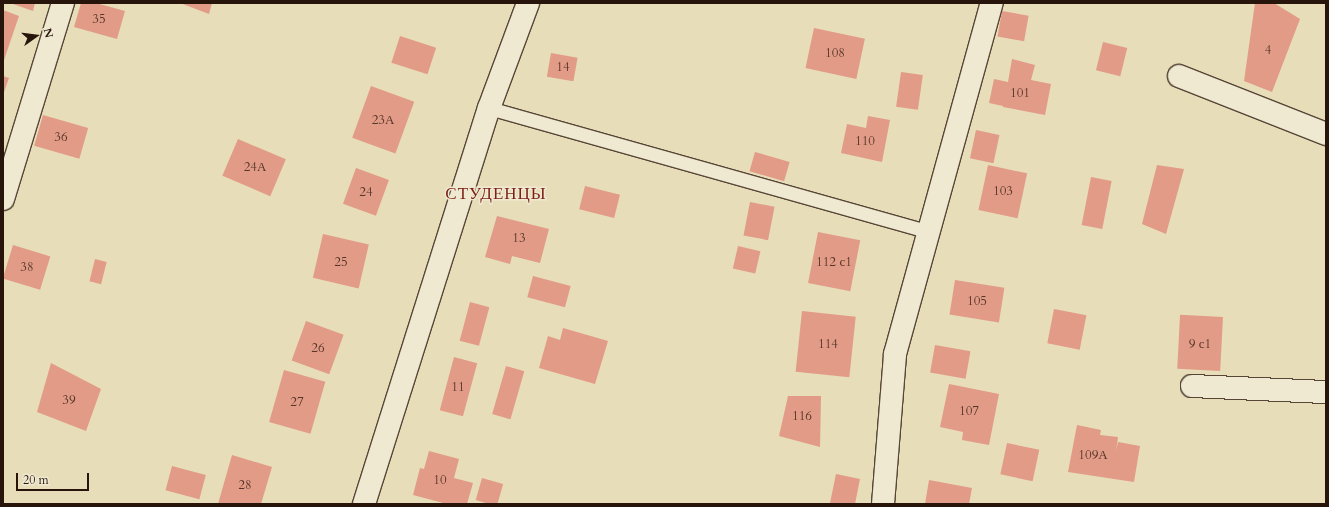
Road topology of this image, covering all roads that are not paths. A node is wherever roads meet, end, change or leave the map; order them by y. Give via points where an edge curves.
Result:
1 (63, 3) edge
2 (528, 3) edge
3 (992, 3) edge
4 (1179, 76) dead end
5 (488, 108) junction
6 (1326, 134) edge
7 (3, 199) edge
8 (929, 232) junction
9 (1192, 386) dead end
10 (1326, 392) edge
11 (364, 504) edge
12 (883, 504) edge

1 - 7 street
2 - 5 street
3 - 8 street
4 - 6 street
5 - 8 lane
5 - 11 street
8 - 12 street via 896,354
9 - 10 street

